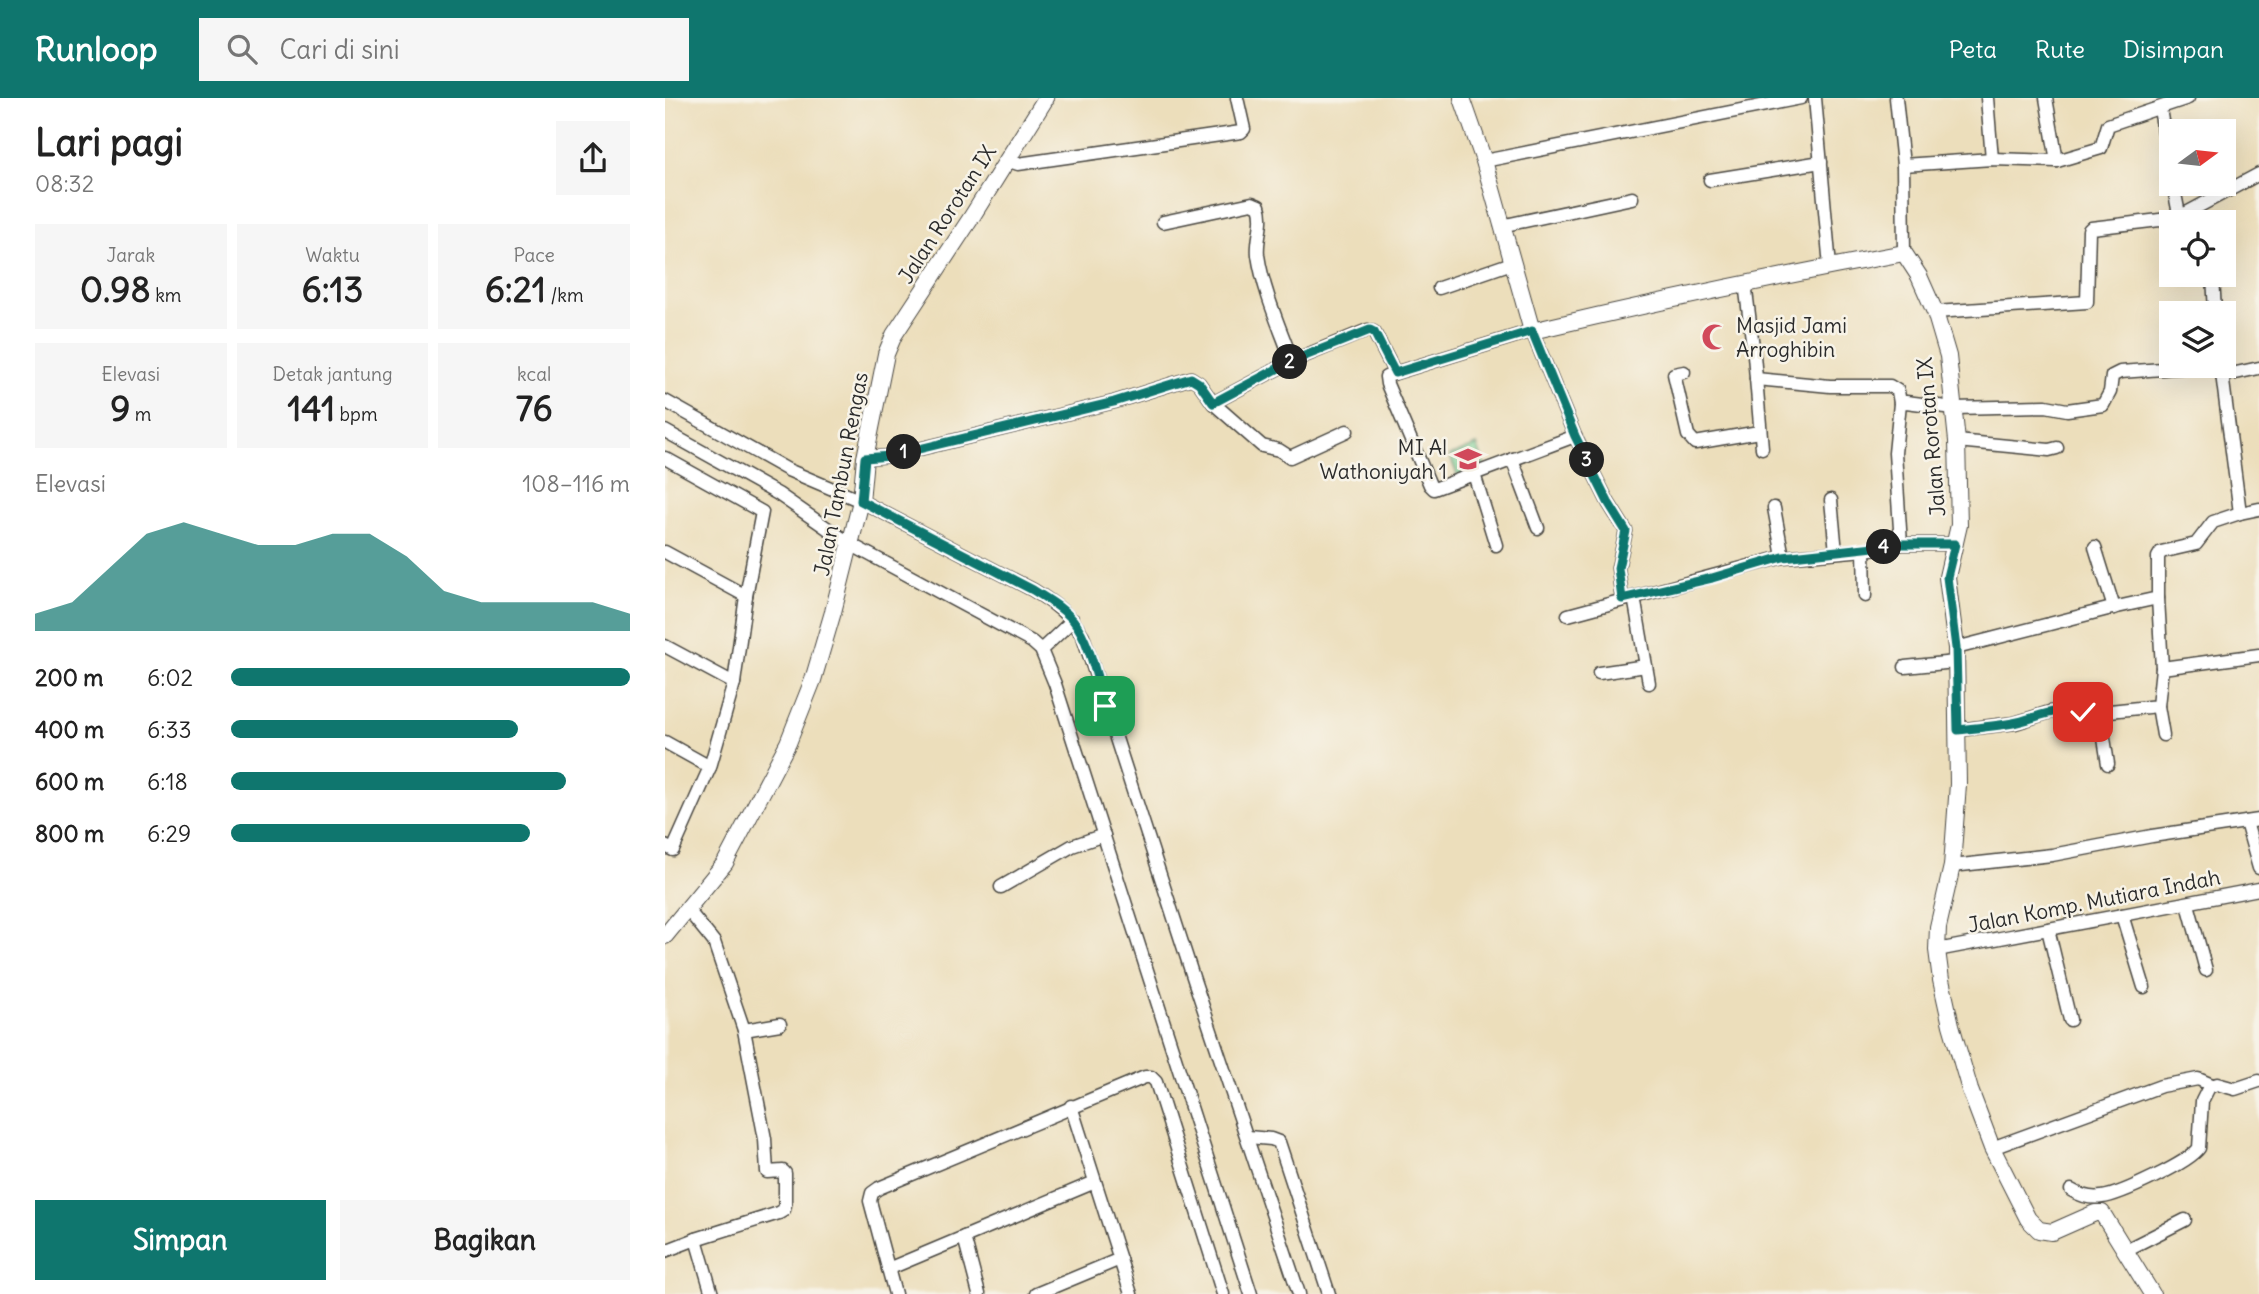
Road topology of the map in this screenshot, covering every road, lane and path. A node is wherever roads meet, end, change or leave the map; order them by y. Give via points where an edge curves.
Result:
1 (1046, 98) edge
2 (1237, 98) edge
3 (1801, 98) edge
4 (1815, 98) edge
5 (1896, 98) edge
6 (1987, 98) edge
7 (2046, 98) edge
8 (2188, 98) edge
9 (1464, 106) edge
10 (2160, 109) junction
11 (2162, 119) edge
12 (1992, 159) junction
13 (1483, 161) junction
14 (2057, 161) junction
15 (1012, 162) junction
16 (1821, 162) junction
17 (1903, 165) junction
18 (2259, 174) edge
19 (1710, 180) dead end
20 (1632, 198) dead end
21 (2195, 210) edge
22 (1163, 222) dead end
23 (2159, 222) edge
24 (1501, 226) junction
25 (1904, 253) junction
26 (1512, 263) junction
27 (1830, 267) junction
28 (1745, 283) junction
29 (1439, 288) dead end
30 (1935, 312) junction
31 (1532, 331) junction
32 (886, 354) joint
33 (1292, 361) junction
34 (2259, 368) edge
35 (2159, 369) edge
36 (2236, 370) edge
37 (1684, 372) dead end
38 (1395, 373) junction
39 (2223, 378) edge
40 (1756, 379) junction
41 (665, 401) edge
42 (1213, 403) junction
43 (1899, 403) junction
44 (1954, 408) junction
45 (665, 431) edge
46 (1347, 431) dead end
47 (1759, 432) junction
48 (1575, 436) junction
49 (1957, 441) junction
50 (1762, 448) dead end
51 (2057, 448) dead end
52 (665, 458) edge
53 (870, 458) junction
54 (1512, 459) junction
55 (788, 470) junction
56 (1474, 474) junction
57 (778, 494) junction
58 (1831, 500) dead end
59 (861, 501) junction
60 (1774, 509) dead end
61 (2259, 509) edge
62 (2240, 513) junction
63 (1538, 528) dead end
64 (850, 544) junction
65 (1901, 544) junction
66 (1955, 544) junction
67 (1496, 545) dead end
68 (2095, 547) dead end
69 (1864, 550) junction
70 (665, 552) edge
71 (1836, 552) junction
72 (1783, 557) junction
73 (746, 596) junction
74 (1865, 596) dead end
75 (1628, 598) junction
76 (2158, 598) junction
77 (2114, 608) junction
78 (1568, 615) dead end
79 (1073, 620) junction
80 (665, 646) edge
81 (1041, 650) junction
82 (1955, 655) junction
83 (2259, 655) edge
84 (1646, 666) junction
85 (1905, 667) dead end
86 (2161, 668) junction
87 (1599, 673) dead end
88 (734, 683) junction
89 (1649, 683) dead end
90 (2158, 706) junction
91 (2100, 712) junction
92 (1958, 730) junction
93 (2163, 735) dead end
94 (665, 742) edge
95 (2108, 764) dead end
96 (710, 767) junction
97 (2252, 821) edge
98 (1104, 835) junction
99 (669, 848) edge
100 (1952, 866) junction
101 (2259, 867) edge
102 (1001, 887) dead end
103 (2259, 889) edge
104 (2188, 904) junction
105 (692, 915) junction
106 (2122, 915) junction
107 (2048, 929) junction
108 (665, 936) edge
109 (1937, 950) junction
110 (2206, 970) dead end
111 (2144, 988) dead end
112 (2070, 1020) dead end
113 (780, 1024) dead end
114 (744, 1030) junction
115 (2259, 1081) edge
116 (2212, 1085) junction
117 (1071, 1106) junction
118 (1248, 1137) junction
119 (1992, 1149) junction
120 (1095, 1182) junction
121 (2071, 1190) dead end
122 (2185, 1220) dead end
123 (964, 1237) junction
124 (696, 1239) junction
125 (2126, 1250) junction
126 (665, 1251) edge
127 (1120, 1259) junction
128 (888, 1269) junction
129 (712, 1294) edge
130 (895, 1294) edge
131 (979, 1294) edge
132 (1036, 1294) edge
133 (1131, 1294) edge
134 (1223, 1294) edge
135 (1251, 1294) edge
136 (1299, 1294) edge
137 (1329, 1294) edge
138 (2152, 1294) edge

1 - 15 street, Jalan Rorotan IX
2 - 15 street via 1241,132
3 - 13 street
4 - 16 street
5 - 17 street
6 - 12 street
7 - 14 street
8 - 10 street
9 - 13 street
10 - 11 street
10 - 14 street via 2108,125 2101,148
12 - 14 street
12 - 17 street
13 - 24 street
15 - 32 street, Jalan Rorotan IX via 905,317
16 - 19 street
16 - 27 street
17 - 25 street
18 - 21 street
20 - 24 street
22 - 33 street via 1259,206 1258,256
23 - 30 street via 2090,228 2087,302
24 - 26 street
25 - 27 street
25 - 30 street, Jalan Rorotan IX
26 - 29 street
26 - 31 street
27 - 28 street
28 - 31 street
28 - 40 street
30 - 44 street, Jalan Rorotan IX via 1948,356
31 - 38 street
31 - 48 street
32 - 53 street, Jalan Tambun Rengas
33 - 38 street via 1368,330 1374,332
33 - 42 street
34 - 36 street
35 - 44 street via 2112,376 2108,400 2084,409 2046,405
37 - 47 street via 1674,374 1688,435 1695,443
38 - 56 street via 1385,380 1430,485 1436,489
39 - 62 street
40 - 43 street via 1890,386 1898,391
40 - 47 street
41 - 55 street
42 - 46 street via 1262,446 1290,457
42 - 53 street via 1191,378 1114,402
43 - 44 street
43 - 65 street via 1895,453
44 - 49 street, Jalan Rorotan IX
45 - 57 street
47 - 50 street
48 - 54 street
48 - 75 street via 1626,531 1618,568
49 - 51 street
49 - 66 street, Jalan Rorotan IX via 1960,509
52 - 73 street via 762,512
53 - 59 street, Jalan Tambun Rengas
54 - 56 street
54 - 63 street
55 - 57 street
55 - 59 street
56 - 67 street
57 - 64 street
58 - 71 street
59 - 64 street, Jalan Tambun Rengas
59 - 79 street via 1033,590
60 - 72 street
61 - 62 street
62 - 76 street via 2211,524 2196,544 2159,554
64 - 81 street
64 - 105 street, Jalan Tambun Rengas via 813,680 788,743
65 - 66 street
65 - 69 street
66 - 82 street, Jalan Rorotan IX via 1947,577
68 - 77 street
69 - 71 street
69 - 74 street
70 - 73 street
71 - 72 street
72 - 75 street
73 - 88 street
75 - 78 street
75 - 84 street
76 - 77 street
76 - 86 street
77 - 82 street
79 - 81 street
79 - 118 street via 1083,636
80 - 88 street
81 - 98 street
82 - 85 street
82 - 92 street, Jalan Rorotan IX
83 - 86 street
84 - 87 street
84 - 89 street
86 - 90 street
88 - 96 street
90 - 91 street
90 - 93 street
91 - 92 street via 2072,709
91 - 95 street
92 - 100 street, Jalan Rorotan IX
94 - 96 street
96 - 99 street
97 - 100 street via 2052,855
97 - 101 street
98 - 102 street via 1072,846
98 - 135 street
100 - 109 street, Jalan Rorotan IX
103 - 104 street, Jalan Komp. Mutiara Indah
104 - 106 street, Jalan Komp. Mutiara Indah
104 - 110 street
105 - 108 street, Jalan Tambun Rengas
105 - 114 street via 714,942
106 - 107 street, Jalan Komp. Mutiara Indah
106 - 111 street
107 - 109 street, Jalan Komp. Mutiara Indah
107 - 112 street
109 - 119 street, Jalan Rorotan IX via 1951,1025
113 - 114 street
114 - 124 street via 767,1173 785,1173 784,1209
115 - 116 street via 2235,1089
116 - 119 street via 2198,1079 2161,1086
116 - 121 street via 2201,1101 2195,1154 2113,1195 2080,1196
117 - 120 street
117 - 128 street via 872,1193 870,1201
117 - 134 street via 1145,1077 1156,1082
118 - 136 street
118 - 137 street via 1279,1142
119 - 125 street, Jalan Rorotan IX via 2035,1227 2052,1232 2102,1213
120 - 123 street
120 - 127 street
122 - 125 street
123 - 128 street
123 - 131 street
124 - 126 street
124 - 129 street
125 - 138 street, Jalan Rorotan IX
127 - 132 street
127 - 133 street
128 - 130 street

